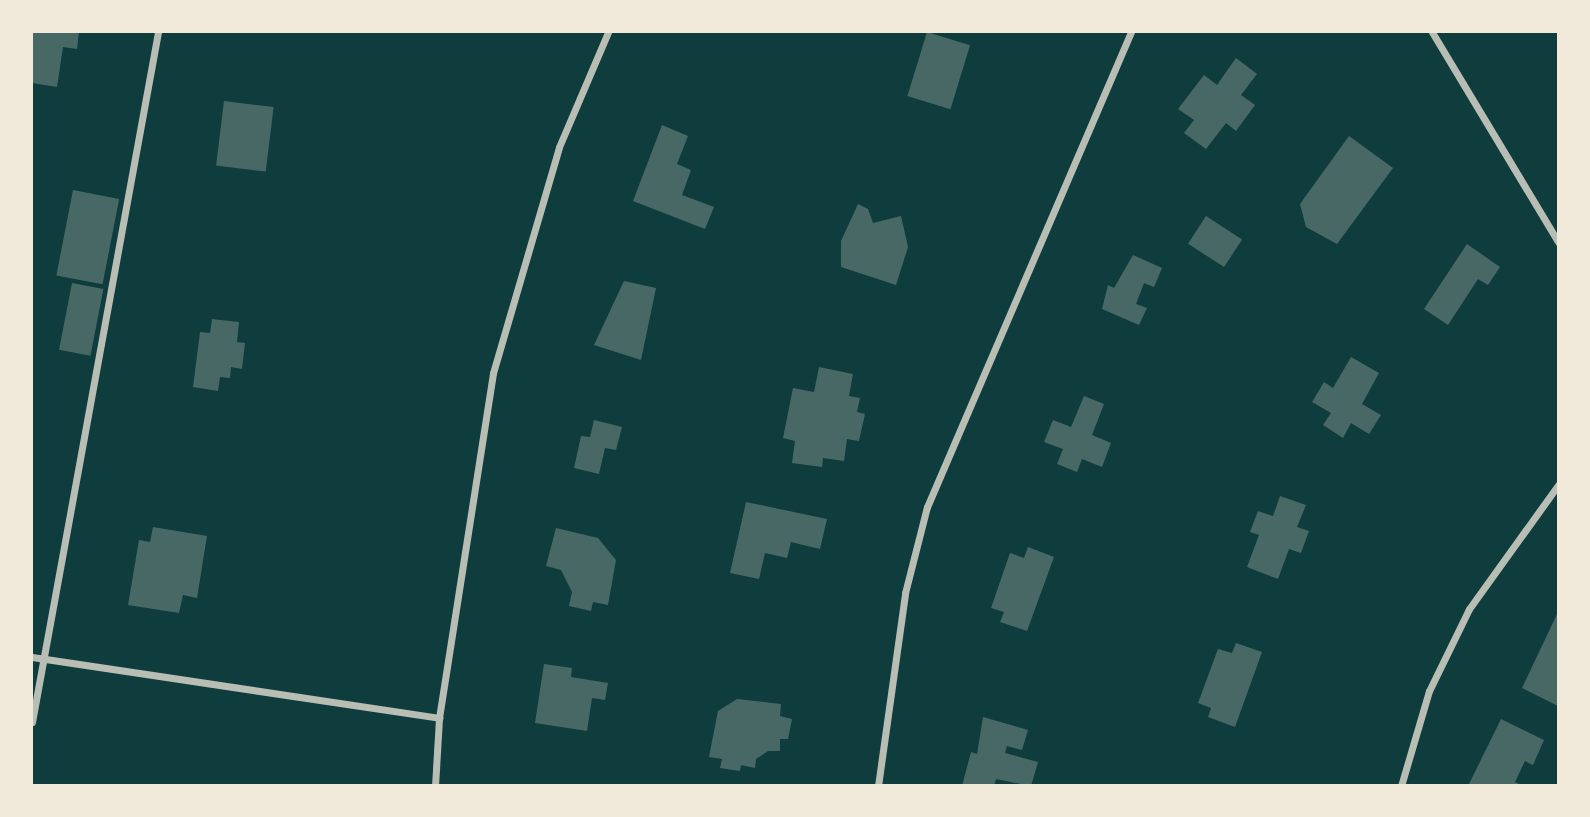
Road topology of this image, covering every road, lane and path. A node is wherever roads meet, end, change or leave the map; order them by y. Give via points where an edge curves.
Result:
1 (158, 32) edge
2 (608, 32) edge
3 (1131, 32) edge
4 (1432, 32) edge
5 (1559, 242) edge
6 (1559, 485) edge
7 (32, 657) edge
8 (43, 658) junction
9 (439, 718) junction
10 (32, 722) edge
11 (435, 786) edge
12 (878, 786) edge
13 (1401, 786) edge

1 - 8 street
2 - 9 street via 559,147 493,373
3 - 12 street via 927,507 905,593
4 - 5 street
6 - 13 street via 1469,609 1429,691
7 - 8 street
8 - 9 street
8 - 10 street
9 - 11 street

